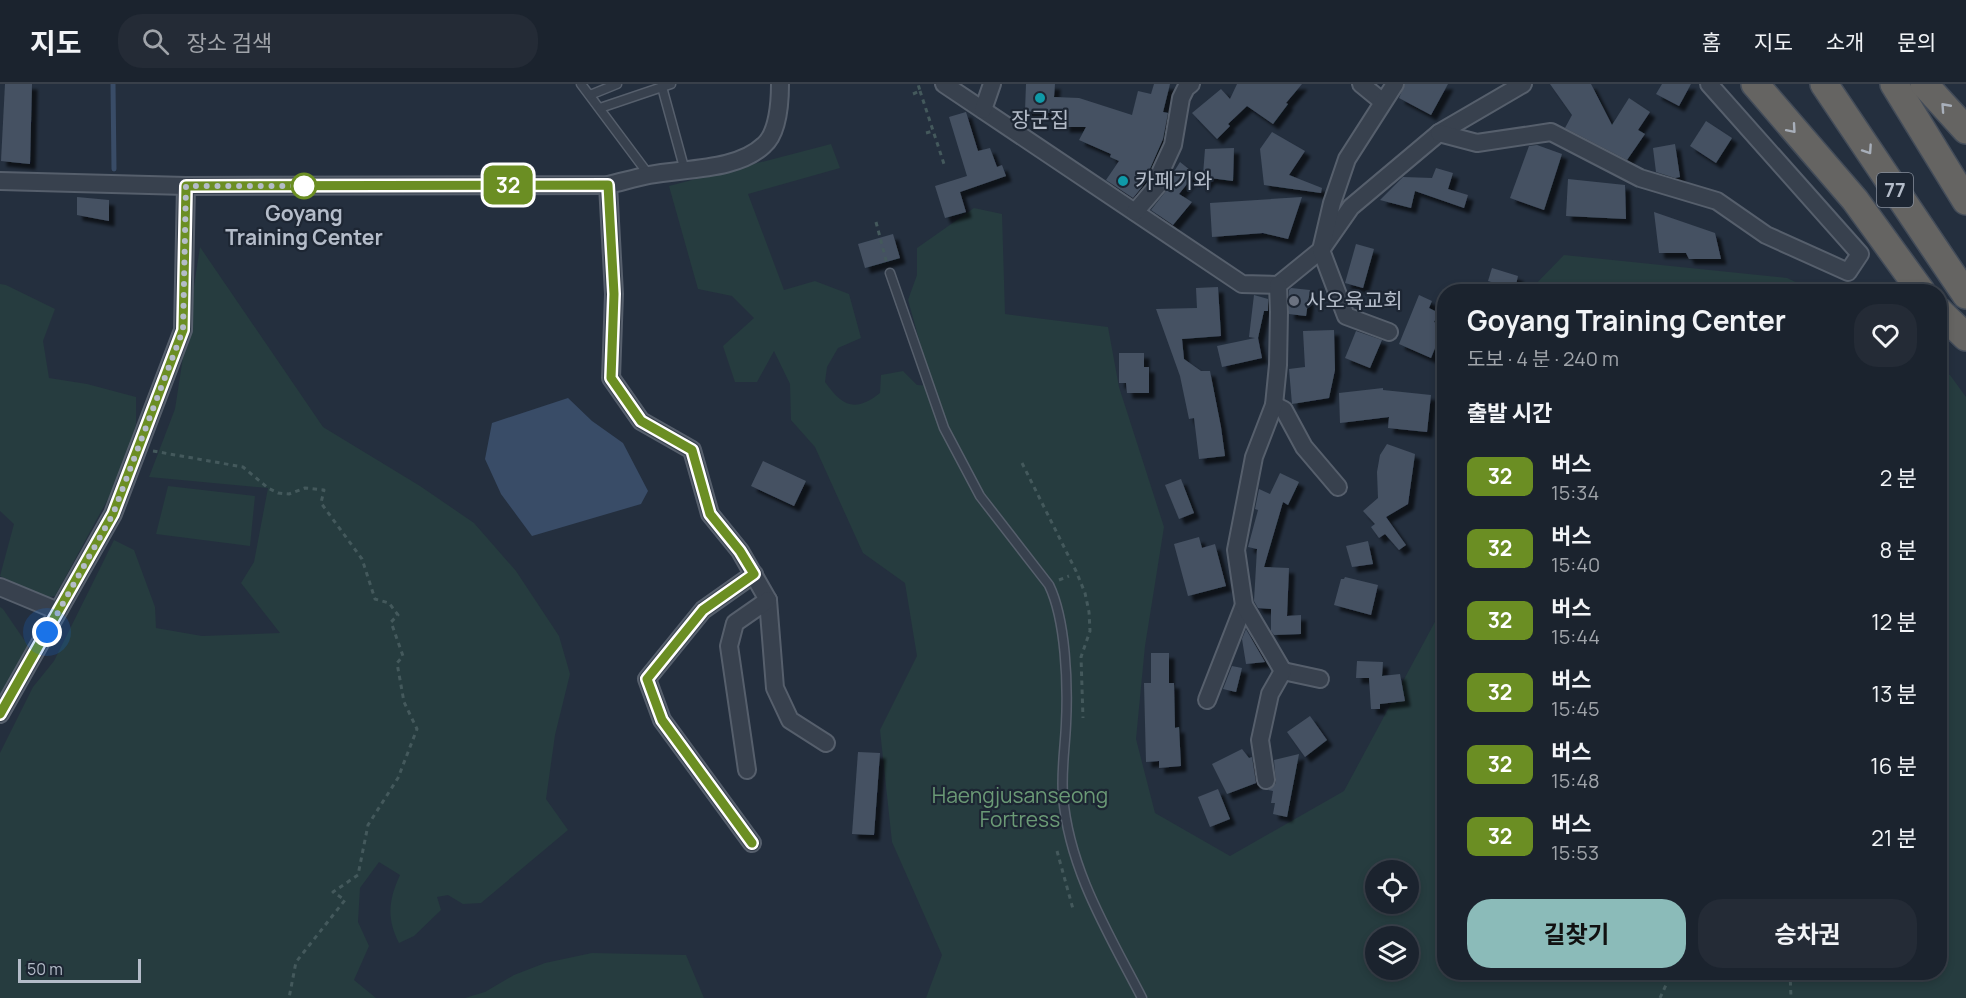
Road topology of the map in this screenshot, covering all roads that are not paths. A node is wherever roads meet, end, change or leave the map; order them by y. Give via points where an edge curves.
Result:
1 (581, 84) edge
2 (617, 84) edge
3 (671, 84) edge
4 (780, 84) edge
5 (944, 84) edge
6 (992, 84) edge
7 (1191, 84) edge
8 (1361, 84) edge
9 (1395, 84) edge
10 (1524, 84) edge
11 (1708, 84) edge
12 (1755, 84) edge
13 (1824, 84) edge
14 (1894, 84) edge
15 (1924, 84) edge
16 (662, 87) junction
17 (590, 95) junction
18 (1383, 102) junction
19 (600, 108) junction
20 (983, 110) junction
21 (1966, 130) edge
22 (1440, 133) junction
23 (685, 171) junction
24 (649, 175) junction
25 (0, 181) edge
26 (608, 185) junction
27 (186, 186) junction
28 (1966, 201) edge
29 (1135, 212) junction
30 (1321, 250) junction
31 (890, 273) road end
32 (1917, 284) edge
33 (1278, 285) junction
34 (1966, 295) edge
35 (1947, 319) edge
36 (1389, 332) dead end
37 (1966, 338) edge
38 (1274, 405) junction
39 (1338, 487) dead end
40 (754, 574) junction
41 (0, 587) edge
42 (768, 600) junction
43 (1244, 605) junction
44 (58, 611) junction
45 (1283, 671) junction
46 (1320, 679) dead end
47 (1207, 700) dead end
48 (0, 714) edge
49 (826, 743) dead end
50 (747, 770) dead end
51 (1266, 780) dead end
52 (752, 843) dead end
53 (1142, 998) edge

1 - 17 lane
2 - 17 lane
3 - 16 lane
4 - 23 street via 779,113 766,144 744,159
5 - 20 street
6 - 20 street
7 - 29 street via 1181,98 1173,145 1158,185
8 - 18 street
9 - 18 street
10 - 22 street
11 - 22 street via 1860,254 1848,272 1766,235 1717,201 1640,178 1551,132 1477,143
12 -> 32 highway via 1855,200
13 -> 34 highway, 77
14 - 28 highway, 77
21 -> 15 highway
16 - 19 lane
16 - 23 lane
17 - 19 lane
18 - 30 street via 1347,159
19 - 24 lane
20 - 29 street
22 - 30 street via 1352,207
23 - 24 street
24 - 26 street
25 - 27 street
26 - 27 street
26 - 40 street via 614,294 611,378 641,421 692,450 710,514
27 - 44 street via 183,330 113,514
29 - 33 street via 1242,284
30 - 33 street
30 - 36 street via 1346,316
31 - 53 lane via 944,428 980,496 1055,596 1064,662 1063,798 1074,856 1085,886
33 - 38 street
35 - 37 highway
38 - 39 street via 1284,410 1304,447
38 - 43 street via 1254,457 1236,550
40 - 42 street
40 - 52 street via 703,610 647,679 662,720
41 - 44 street
42 - 49 street via 775,688 790,720
42 - 50 street via 735,623 729,646
43 - 45 street
43 - 47 street
44 - 48 street
45 - 46 street
45 - 51 street via 1270,694 1260,740

